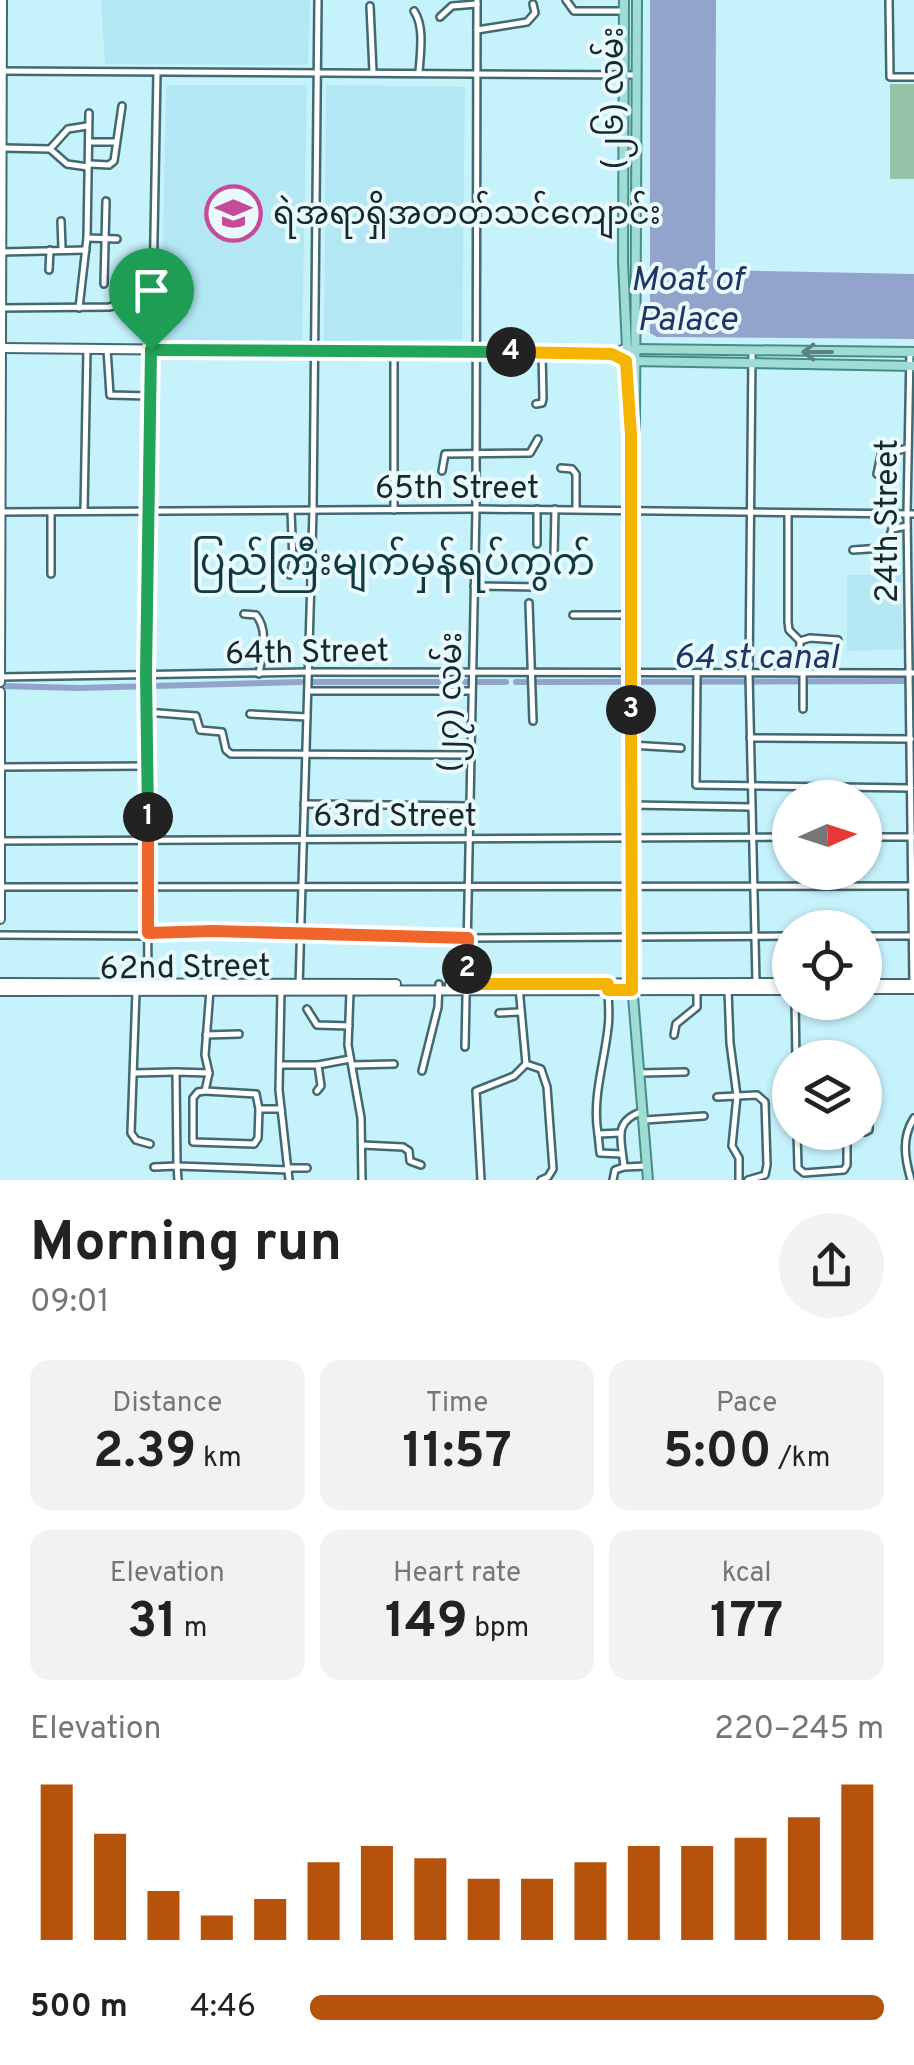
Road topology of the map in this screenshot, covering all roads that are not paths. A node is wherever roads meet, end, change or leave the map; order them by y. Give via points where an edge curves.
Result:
1 (2, 0) edge
2 (318, 0) edge
3 (566, 0) edge
4 (624, 0) edge
5 (637, 0) edge
6 (889, 0) edge
7 (477, 2) edge
8 (533, 4) dead end
9 (370, 6) dead end
10 (624, 11) junction
11 (414, 12) dead end
12 (440, 17) dead end
13 (1, 28) edge
14 (477, 30) junction
15 (1, 71) edge
16 (156, 72) junction
17 (317, 72) junction
18 (373, 72) junction
19 (419, 73) junction
20 (477, 74) junction
21 (624, 76) junction
22 (637, 76) junction
23 (914, 77) edge
24 (122, 106) dead end
25 (89, 113) dead end
26 (88, 126) junction
27 (88, 142) junction
28 (117, 142) junction
29 (1, 148) edge
30 (50, 148) junction
31 (88, 166) junction
32 (106, 201) dead end
33 (1, 211) edge
34 (61, 222) dead end
35 (87, 238) junction
36 (105, 239) junction
37 (117, 239) dead end
38 (50, 250) junction
39 (62, 250) junction
40 (86, 250) junction
41 (2, 252) edge
42 (49, 270) dead end
43 (104, 284) dead end
44 (152, 287) junction
45 (1, 308) edge
46 (79, 308) junction
47 (0, 348) edge
48 (88, 349) junction
49 (630, 349) junction
50 (107, 350) junction
51 (151, 350) junction
52 (314, 351) junction
53 (477, 351) junction
54 (394, 352) junction
55 (542, 352) junction
56 (752, 352) junction
57 (912, 352) edge
58 (612, 354) junction
59 (631, 361) junction
60 (752, 364) junction
61 (912, 366) edge
62 (150, 396) junction
63 (536, 404) dead end
64 (1, 434) edge
65 (538, 439) dead end
66 (908, 448) junction
67 (476, 453) junction
68 (562, 468) dead end
69 (442, 470) dead end
70 (877, 474) dead end
71 (476, 508) junction
72 (538, 509) junction
73 (555, 509) junction
74 (576, 509) junction
75 (631, 509) junction
76 (291, 510) junction
77 (313, 510) junction
78 (394, 510) junction
79 (1, 512) edge
80 (51, 512) junction
81 (84, 512) junction
82 (148, 512) junction
83 (753, 512) junction
84 (788, 512) junction
85 (911, 514) edge
86 (908, 526) junction
87 (538, 544) dead end
88 (853, 550) dead end
89 (554, 556) dead end
90 (51, 574) dead end
91 (290, 575) dead end
92 (474, 586) junction
93 (540, 586) dead end
94 (529, 602) dead end
95 (244, 614) dead end
96 (574, 615) dead end
97 (631, 616) junction
98 (838, 640) dead end
99 (800, 641) junction
100 (146, 674) junction
101 (260, 674) junction
102 (911, 676) edge
103 (802, 677) junction
104 (471, 678) junction
105 (532, 678) junction
106 (0, 679) edge
107 (631, 679) junction
108 (697, 679) junction
109 (750, 679) junction
110 (308, 682) junction
111 (0, 692) edge
112 (471, 692) junction
113 (803, 710) dead end
114 (146, 712) junction
115 (250, 714) dead end
116 (307, 717) junction
117 (533, 721) dead end
118 (750, 738) junction
119 (911, 739) junction
120 (630, 745) junction
121 (681, 748) dead end
122 (470, 755) junction
123 (306, 756) junction
124 (146, 766) junction
125 (1, 767) edge
126 (913, 779) edge
127 (751, 786) junction
128 (912, 788) edge
129 (304, 804) junction
130 (630, 804) junction
131 (470, 806) junction
132 (750, 807) junction
133 (470, 837) junction
134 (750, 837) junction
135 (772, 837) edge
136 (882, 837) edge
137 (913, 837) edge
138 (304, 838) junction
139 (630, 838) junction
140 (148, 839) junction
141 (0, 842) edge
142 (630, 886) junction
143 (753, 886) junction
144 (913, 886) edge
145 (1, 887) edge
146 (147, 887) junction
147 (302, 887) junction
148 (468, 887) junction
149 (0, 919) edge
150 (148, 934) junction
151 (302, 935) junction
152 (0, 936) edge
153 (752, 936) junction
154 (772, 936) edge
155 (882, 936) edge
156 (913, 936) edge
157 (631, 937) junction
158 (468, 938) junction
159 (0, 982) edge
160 (299, 986) junction
161 (439, 986) junction
162 (882, 986) edge
163 (913, 986) edge
164 (148, 987) junction
165 (210, 987) junction
166 (350, 987) junction
167 (466, 987) junction
168 (519, 987) junction
169 (608, 987) junction
170 (632, 987) junction
171 (756, 987) junction
172 (772, 987) edge
173 (697, 989) junction
174 (281, 990) junction
175 (728, 990) junction
176 (0, 991) edge
177 (136, 991) junction
178 (307, 1009) dead end
179 (520, 1012) junction
180 (499, 1014) dead end
181 (349, 1026) junction
182 (239, 1034) dead end
183 (206, 1035) junction
184 (674, 1035) dead end
185 (465, 1047) dead end
186 (350, 1062) junction
187 (394, 1064) dead end
188 (526, 1064) junction
189 (318, 1065) junction
190 (280, 1066) junction
191 (422, 1071) dead end
192 (176, 1072) junction
193 (684, 1072) dead end
194 (134, 1073) junction
195 (209, 1073) junction
196 (641, 1073) junction
197 (205, 1091) junction
198 (317, 1091) dead end
199 (737, 1096) junction
200 (717, 1097) dead end
201 (280, 1108) junction
202 (259, 1109) junction
203 (645, 1116) junction
204 (704, 1116) dead end
205 (914, 1118) edge
206 (621, 1133) junction
207 (598, 1134) junction
208 (150, 1144) dead end
209 (362, 1145) junction
210 (798, 1150) edge
211 (848, 1150) edge
212 (623, 1154) junction
213 (420, 1165) dead end
214 (154, 1166) dead end
215 (177, 1166) junction
216 (648, 1166) junction
217 (624, 1167) junction
218 (306, 1168) dead end
219 (289, 1169) junction
220 (178, 1180) edge
221 (289, 1180) edge
222 (362, 1180) edge
223 (481, 1180) edge
224 (541, 1180) edge
225 (613, 1180) edge
226 (648, 1180) edge
227 (740, 1180) edge
228 (748, 1180) edge
229 (911, 1180) edge

1 - 13 main road
2 - 17 street
3 - 10 street via 574,11
4 - 10 main road, (၂၆) လမ်း
5 - 22 main road, (၂၆) လမ်း
6 - 23 street via 890,77
7 - 12 street via 452,6
7 - 14 street, (၂၇) လမ်း
8 - 14 street via 527,22
9 - 18 street
10 - 21 main road, (၂၆) လမ်း
11 - 19 street
13 - 15 main road
14 - 20 street, (၂၇) လမ်း
15 - 16 street
15 - 29 main road
16 - 17 street
16 - 44 street
17 - 18 street
17 - 52 street
18 - 19 street
19 - 20 street
20 - 21 street
20 - 53 street, (၂၇) လမ်း
21 - 22 street
21 - 49 main road, (၂၆) လမ်း
22 - 49 main road, (၂၆) လမ်း
24 - 28 street
25 - 26 street
26 - 27 street
26 - 30 street via 68,129
27 - 28 street
27 - 31 street
28 - 31 street via 112,164
29 - 30 street
29 - 33 main road
30 - 31 street via 66,164
31 - 35 street
32 - 36 street
33 - 41 main road
34 - 39 street
35 - 36 street
35 - 40 street
36 - 37 street
36 - 43 street
38 - 39 street
38 - 41 street
38 - 42 street
39 - 40 street
40 - 46 street
41 - 45 main road
44 - 46 street via 122,286 114,306
44 - 51 street
45 - 46 street
45 - 47 main road
47 - 48 main road
47 - 64 main road
48 - 50 main road
48 - 81 street
49 - 56 main road
49 - 58 main road
49 - 59 main road, (၂၆) လမ်း
50 - 51 main road
50 - 62 street via 110,395
51 - 52 main road
51 - 62 street
52 - 54 main road
52 - 77 street
53 - 54 main road
53 - 55 main road
53 - 67 street, (၂၇) လမ်း
54 - 78 street
55 - 58 main road
55 - 63 street via 543,399
57 -> 56 main road
56 - 60 street
57 - 61 street, 24th Street
58 - 59 main road
59 - 60 main road
59 - 75 main road, (၂၆) လမ်း
60 - 61 main road
60 - 83 street
61 - 66 street, 24th Street
62 - 82 street
64 - 79 main road
65 - 67 street via 530,453
66 - 70 street via 881,455
66 - 85 street, 24th Street
67 - 69 street via 445,454
67 - 71 street, (၂၇) လမ်း
68 - 74 street via 574,471
71 - 72 street, 65th Street
71 - 78 street, 65th Street
71 - 92 street, (၂၇) လမ်း
72 - 73 street, 65th Street
72 - 87 street
73 - 74 street, 65th Street
73 - 89 street
74 - 75 street, 65th Street
75 - 83 street, 65th Street
75 - 97 main road, (၂၆) လမ်း
76 - 77 street, 65th Street
76 - 82 street, 65th Street
76 - 91 street
77 - 78 street, 65th Street
77 - 110 street
79 - 80 street, 65th Street
79 - 106 main road
80 - 81 street, 65th Street
80 - 90 street
81 - 82 street, 65th Street
82 - 100 street
83 - 84 street, 65th Street
83 - 109 street
84 - 85 street, 65th Street
84 - 99 street via 788,622
85 - 86 street, 24th Street
86 - 88 street via 892,529 883,548
86 - 102 street, 24th Street
92 - 93 street
92 - 104 street, (၂၇) လမ်း
94 - 105 street
95 - 101 street via 261,621
96 - 97 street
97 - 107 main road, (၂၆) လမ်း
98 - 99 street
99 - 103 street
100 - 101 street, 64th Street
100 - 106 street, 64th Street
100 - 114 street
101 - 110 street, 64th Street
102 - 103 street, 64th Street
102 - 119 street, 24th Street
103 - 109 street, 64th Street
103 - 113 street
104 - 105 street, 64th Street
104 - 110 street, 64th Street
104 - 112 street, (၂၇) လမ်း
105 - 107 street, 64th Street
105 - 117 street
107 - 108 street, 64th Street
107 - 120 main road, (၂၆) လမ်း
108 - 109 street, 64th Street
108 - 127 street via 695,784
109 - 118 street
110 - 112 street
110 - 116 street
111 - 125 main road
112 - 122 street, (၂၇) လမ်း
114 - 123 street via 196,716 200,730 222,732 231,754
114 - 124 street
115 - 116 street
116 - 123 street
118 - 119 street
118 - 127 street
119 - 126 street, 24th Street
120 - 121 street
120 - 130 main road, (၂၆) လမ်း
122 - 123 street
122 - 131 street, (၂၇) လမ်း
123 - 129 street
124 - 125 street
124 - 140 street
125 - 141 main road
126 - 128 street, 24th Street
127 - 128 street
127 - 132 street
128 - 137 street, 24th Street
129 - 131 street
129 - 138 street
130 - 132 street
130 - 139 main road, (၂၆) လမ်း
131 - 133 street, (၂၇) လမ်း
132 - 134 street
133 - 138 street, 63rd Street
133 - 139 street, 63rd Street
133 - 148 street, (၂၇) လမ်း
134 - 135 street, 63rd Street
134 - 139 street, 63rd Street
134 - 143 street
136 - 137 street
137 - 144 street, 24th Street
138 - 140 street, 63rd Street
138 - 147 street
139 - 142 main road, (၂၆) လမ်း
140 - 141 street, 63rd Street
140 - 146 street
141 - 145 main road
142 - 143 street
142 - 148 street
142 - 157 main road, (၂၆) လမ်း
143 - 144 street
143 - 153 street
144 - 156 street, 24th Street
145 - 146 street
145 - 149 main road
146 - 147 street
146 - 150 street
147 - 148 street
147 - 151 street
148 - 158 street, (၂၇) လမ်း
150 - 151 street
150 - 152 street
150 - 164 street
151 - 158 street
151 - 160 street
153 - 154 street
153 - 157 street
153 - 171 street
155 - 156 street
156 - 163 street, 24th Street
157 - 158 street
157 - 170 main road, (၂၆) လမ်း
158 - 167 street, (၂၇) လမ်း
159 - 164 main road, 62nd Street
160 - 165 main road, 62nd Street
160 - 166 main road, 62nd Street
160 - 174 main road, 62nd Street
161 - 166 main road, 62nd Street
161 - 167 main road, 62nd Street
161 - 191 street
162 - 163 main road
164 - 165 main road, 62nd Street
164 - 177 main road, 62nd Street
165 - 174 main road, 62nd Street
165 - 183 street
166 - 181 street
167 - 168 main road, 62nd Street
167 - 185 street, (၂၇) လမ်း
168 - 169 main road, 62nd Street
168 - 179 street
169 - 170 main road, 62nd Street
169 - 207 street
170 - 171 main road, 62nd Street
170 - 173 main road, 62nd Street
170 - 196 main road, (၂၆) လမ်း
171 - 172 main road, 62nd Street
171 - 175 main road, 62nd Street
173 - 175 main road, 62nd Street
173 - 184 street via 697,1007 676,1024
174 - 190 street
175 - 199 street
176 - 177 main road, 62nd Street
177 - 194 street
178 - 181 street via 317,1025
179 - 180 street
179 - 188 street
181 - 186 street
182 - 183 street
183 - 195 street
186 - 187 street
186 - 189 street
186 - 209 street
188 - 223 street via 476,1091
188 - 224 street via 541,1069 548,1088 553,1169
189 - 190 street
189 - 198 street
190 - 201 street
192 - 194 street
192 - 195 street
192 - 215 street
193 - 196 street
194 - 208 street via 131,1133
195 - 197 street
196 - 203 main road, (၂၆) လမ်း
197 - 202 street via 256,1094
197 - 202 street via 193,1098 194,1143 258,1142
199 - 200 street
199 - 227 street via 732,1146
199 - 228 street via 757,1095 765,1102 768,1166 765,1175
201 - 202 street
201 - 219 street
203 - 204 street
203 - 206 street via 626,1118
203 - 216 main road, (၂၆) လမ်း
205 - 229 street via 905,1148
206 - 207 street
206 - 212 street
207 - 212 street via 600,1153
209 - 213 street via 403,1147
209 - 222 street
210 - 211 street via 804,1172 844,1170
212 - 217 street
214 - 215 street
215 - 219 street
215 - 220 street
216 - 217 street
216 - 226 main road, (၂၆) လမ်း
217 - 225 street
218 - 219 street
219 - 221 street

